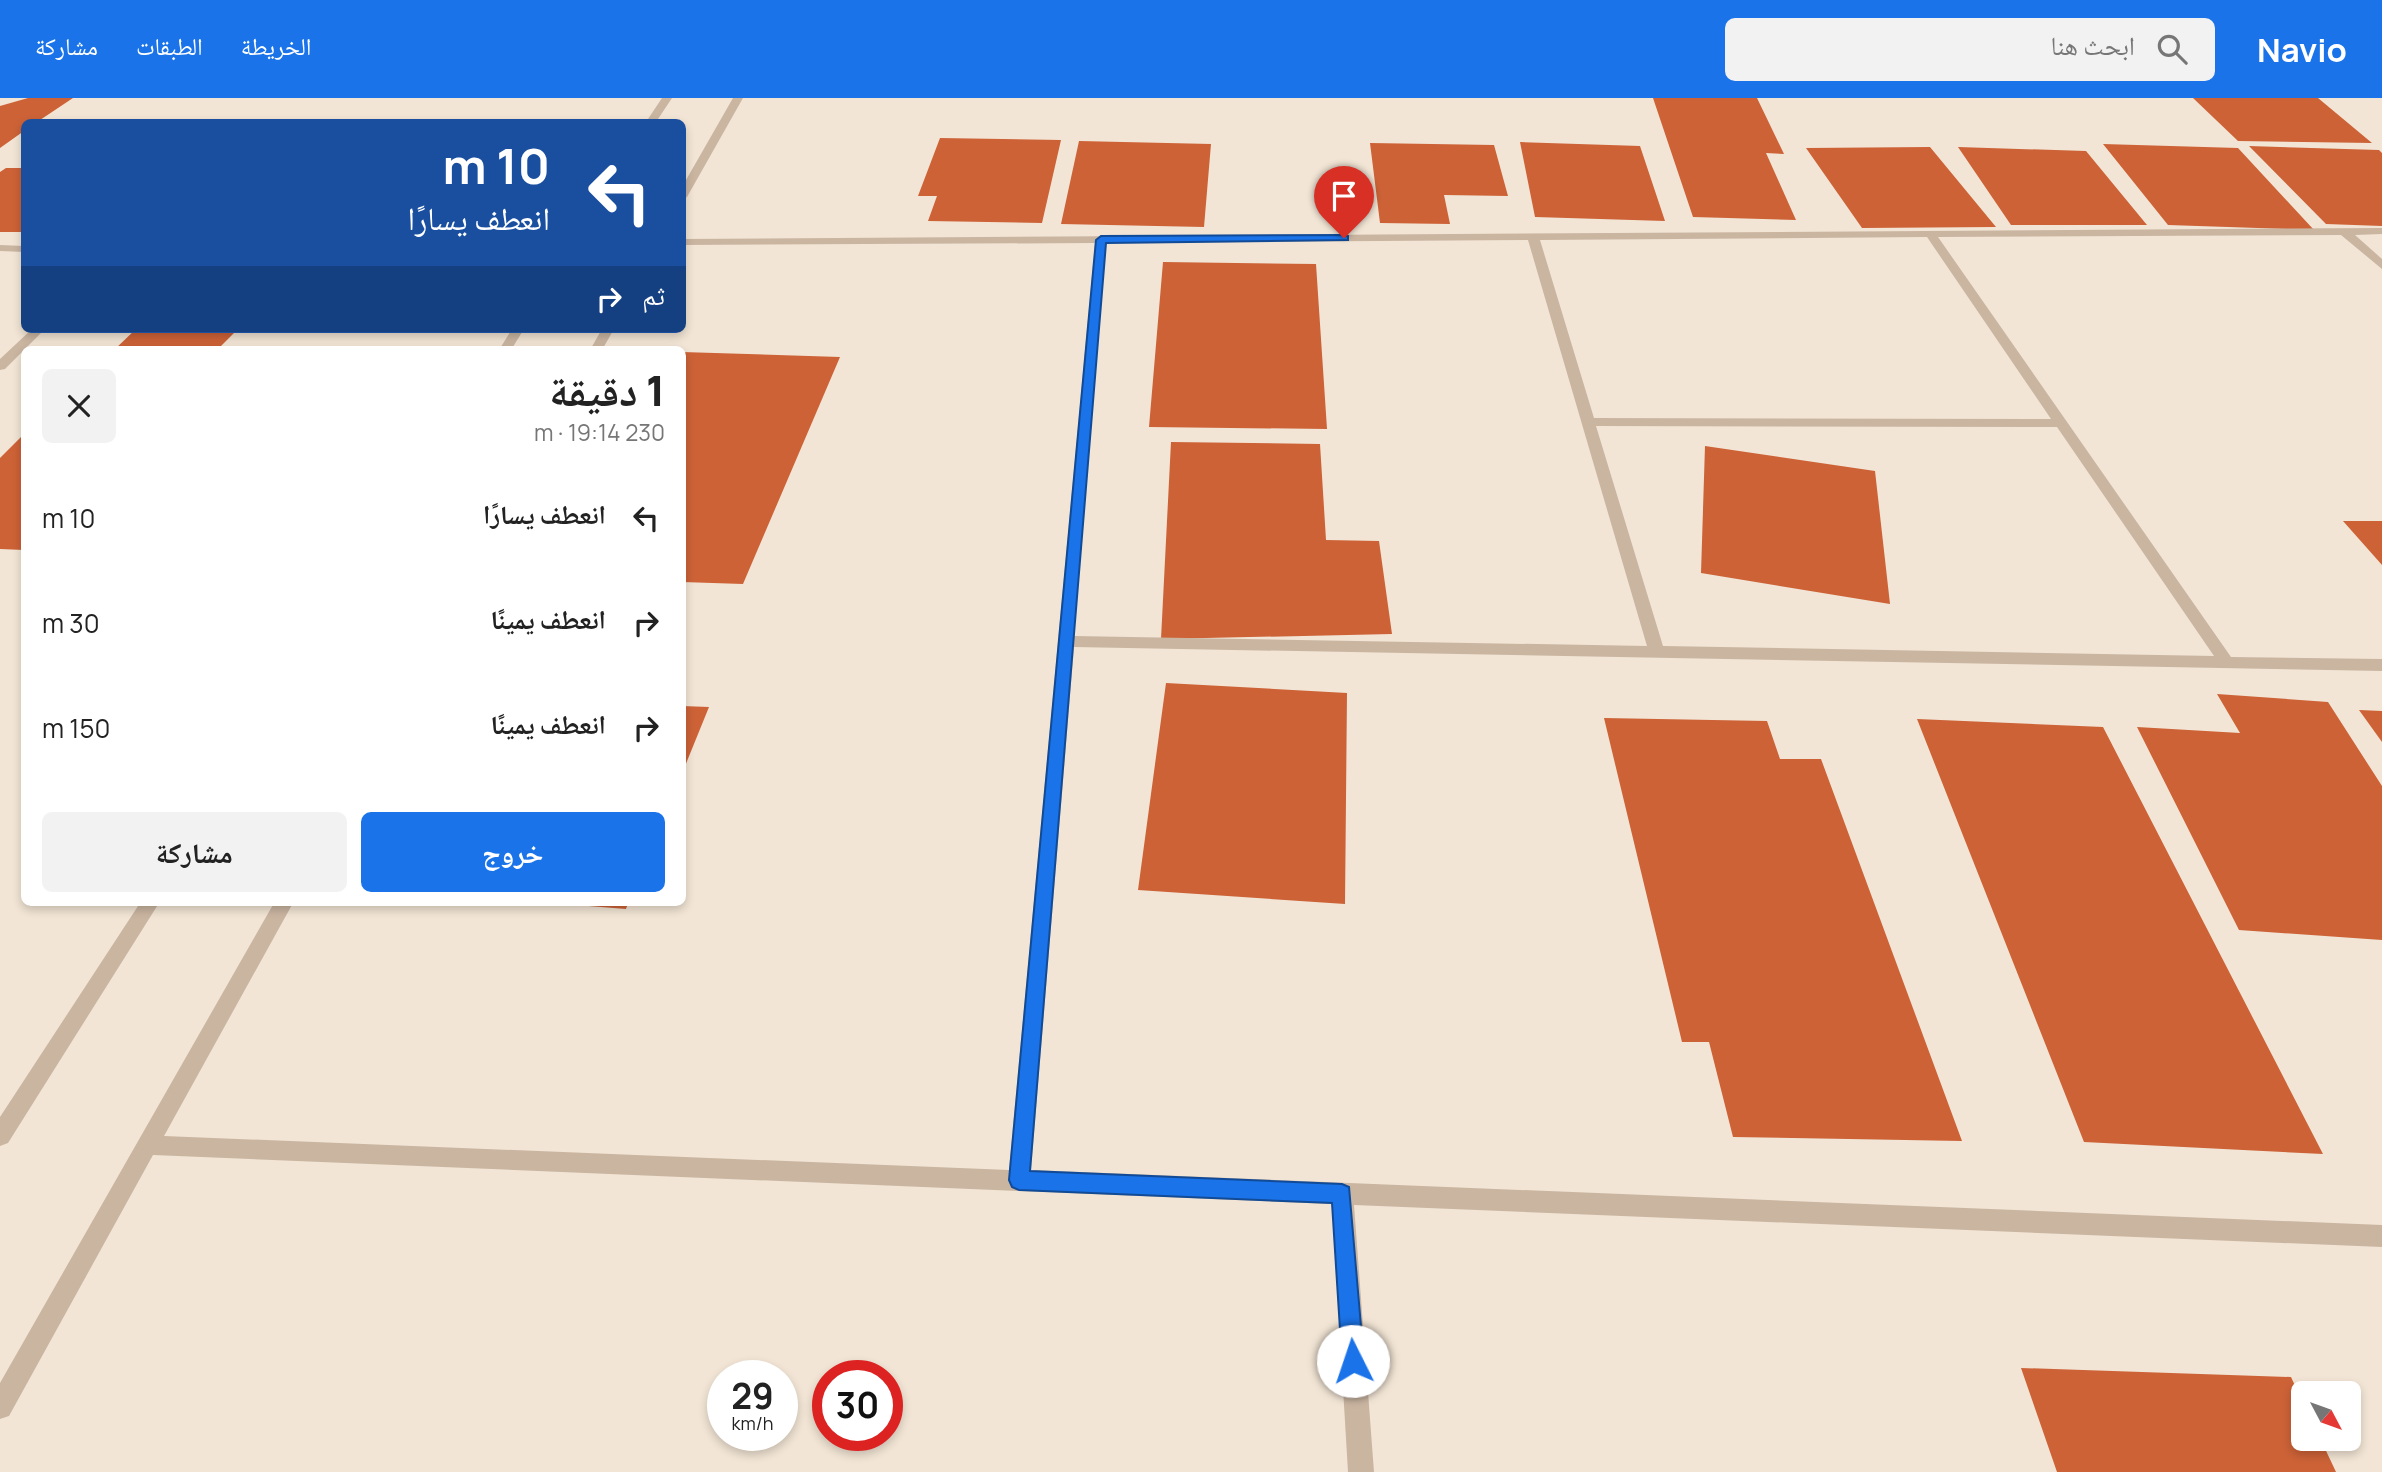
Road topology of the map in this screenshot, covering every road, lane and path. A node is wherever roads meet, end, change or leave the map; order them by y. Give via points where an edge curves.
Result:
1 (667, 98) edge
2 (738, 98) edge
3 (653, 119) edge
4 (686, 190) edge
5 (2343, 231) junction
6 (2382, 231) edge
7 (1930, 234) junction
8 (1533, 237) junction
9 (1101, 240) junction
10 (686, 242) edge
11 (0, 248) edge
12 (21, 249) edge
13 (2382, 265) edge
14 (35, 333) edge
15 (21, 346) edge
16 (21, 346) edge
17 (0, 366) edge
18 (1588, 422) junction
19 (2061, 423) junction
20 (1066, 641) junction
21 (1657, 652) junction
22 (2226, 662) junction
23 (2382, 665) edge
24 (148, 906) edge
25 (282, 906) edge
26 (0, 1136) edge
27 (148, 1145) junction
28 (1019, 1180) junction
29 (1342, 1194) junction
30 (2382, 1236) edge
31 (0, 1407) edge
32 (1361, 1472) edge

1 - 3 street
2 - 4 street
5 - 6 street
5 - 7 street
5 - 13 street
7 - 8 street
7 - 19 street
8 - 9 street
8 - 18 street
9 - 10 street
9 - 20 street
11 - 12 street
14 - 16 street
15 - 17 street
18 - 19 street
18 - 21 street
19 - 22 street
20 - 21 street
20 - 28 street
21 - 22 street
22 - 23 street
24 - 26 street
25 - 27 street
27 - 28 street
27 - 31 street
28 - 29 street
29 - 30 street
29 - 32 street

